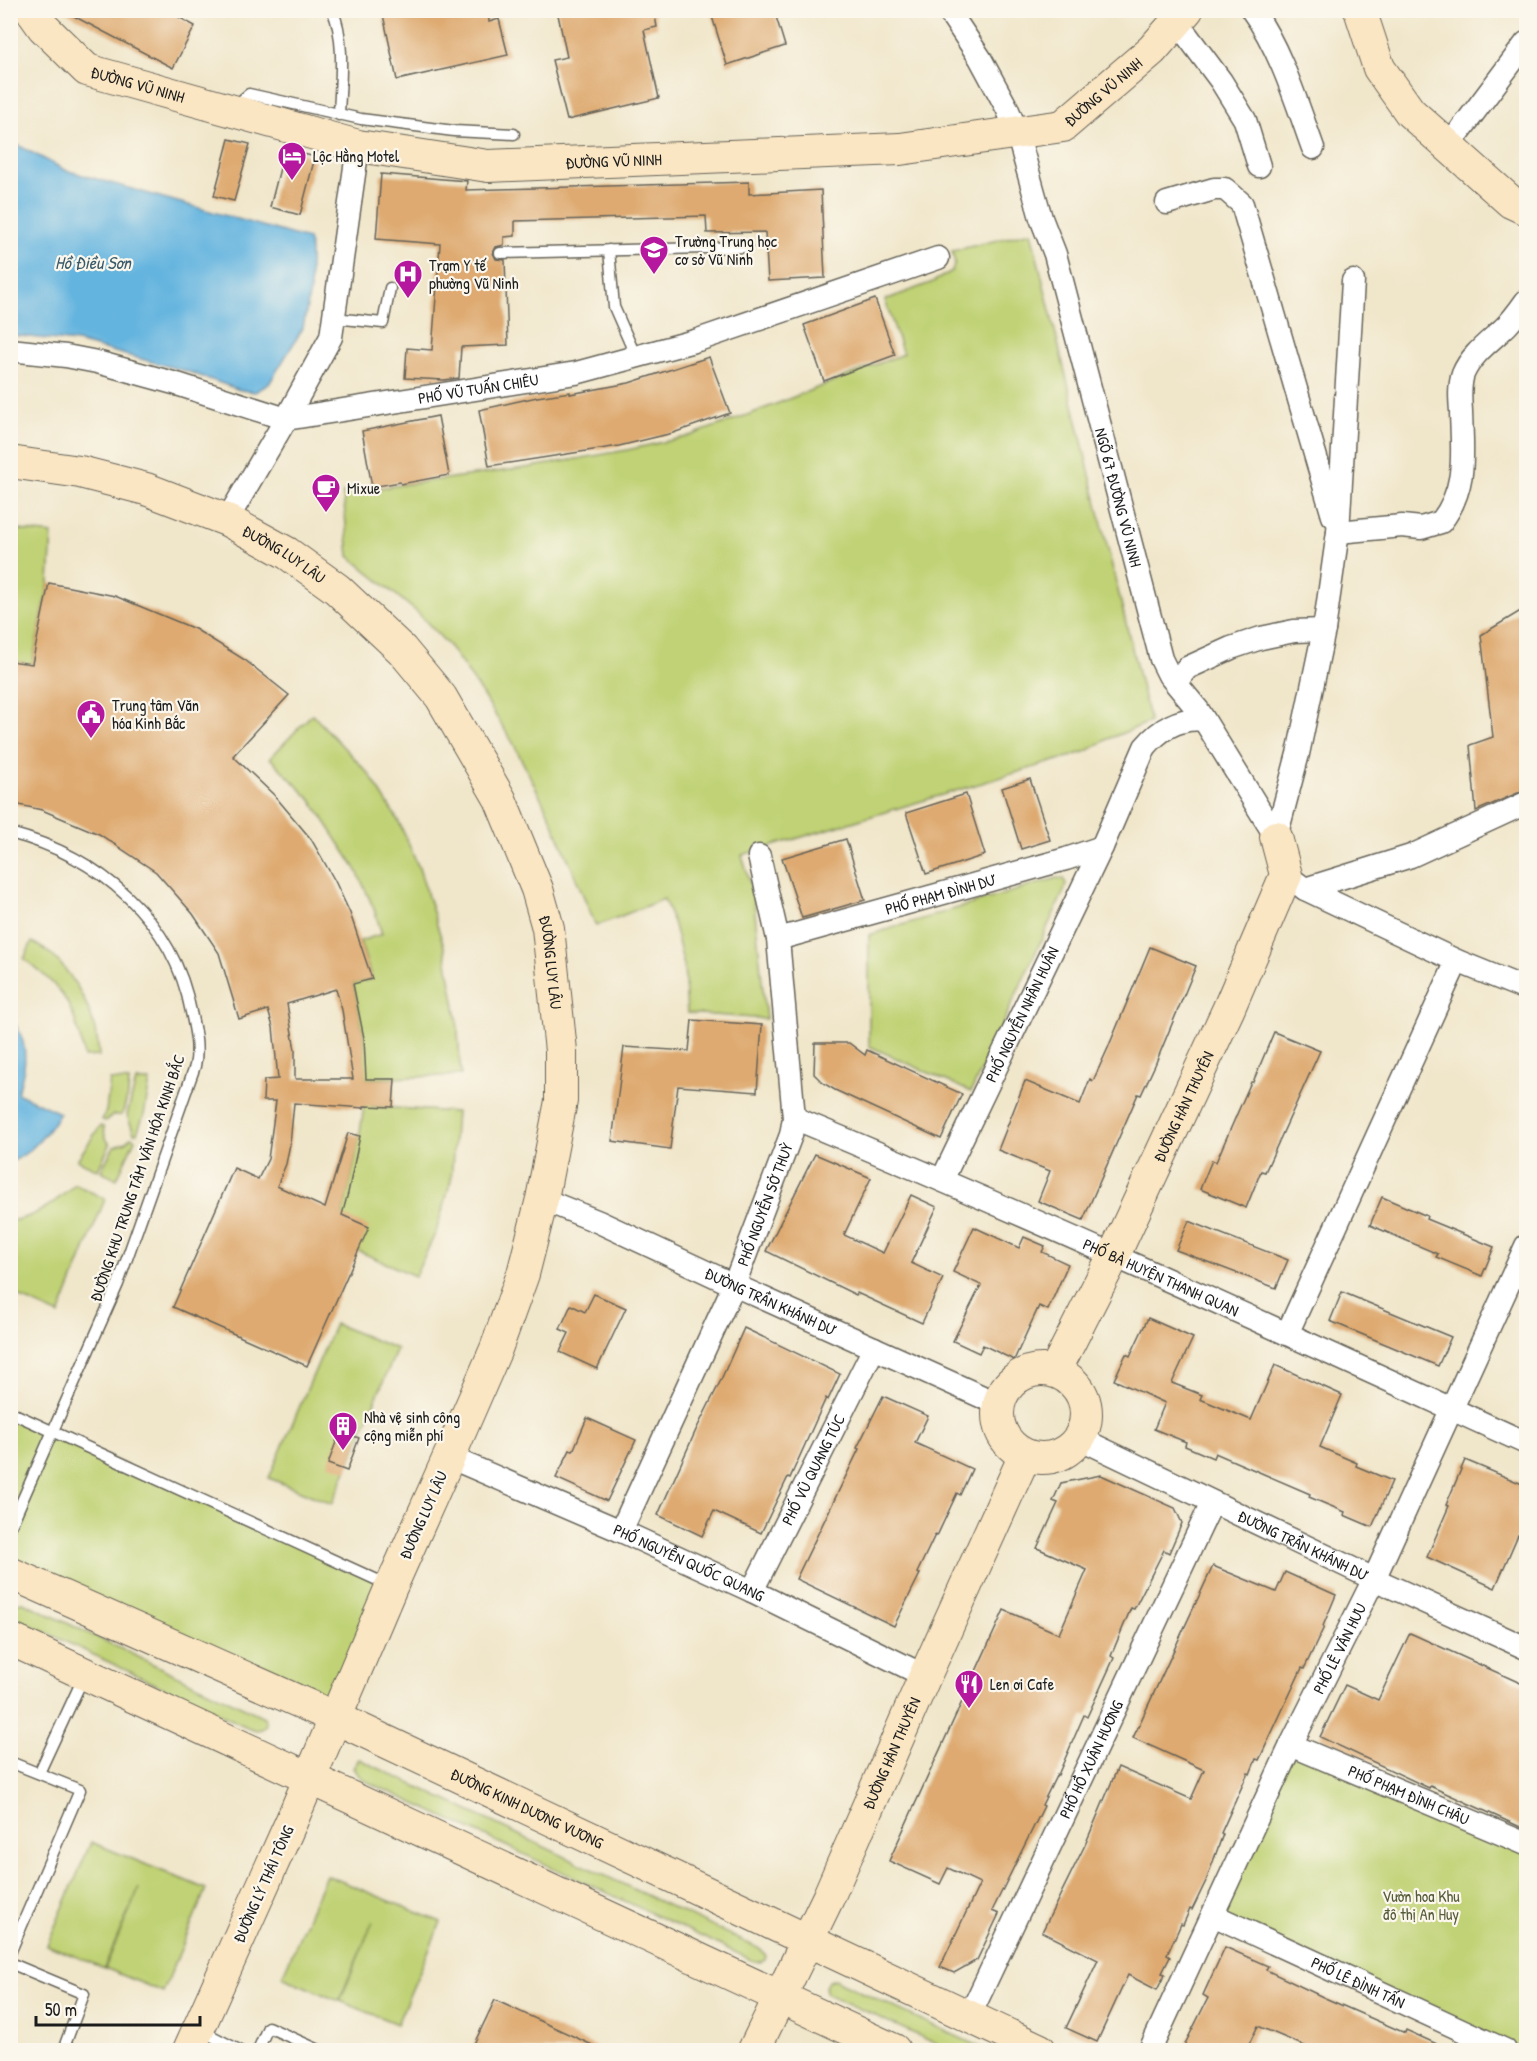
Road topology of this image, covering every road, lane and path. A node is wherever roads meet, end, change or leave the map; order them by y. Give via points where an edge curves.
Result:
1 (31, 10) edge
2 (332, 10) edge
3 (948, 10) edge
4 (1252, 10) edge
5 (1360, 10) edge
6 (1180, 15) edge
7 (1527, 43) edge
8 (248, 115) junction
9 (339, 115) junction
10 (1017, 132) junction
11 (514, 134) dead end
12 (358, 146) junction
13 (1448, 147) junction
14 (1313, 148) dead end
15 (1259, 165) dead end
16 (1167, 203) dead end
17 (1527, 209) edge
18 (747, 247) dead end
19 (609, 250) junction
20 (500, 253) dead end
21 (938, 258) dead end
22 (1353, 281) dead end
23 (390, 288) dead end
24 (1527, 301) edge
25 (334, 318) junction
26 (10, 350) edge
27 (636, 357) junction
28 (286, 419) junction
29 (10, 462) edge
30 (227, 520) junction
31 (1338, 532) junction
32 (1324, 630) junction
33 (1176, 682) junction
34 (1204, 720) junction
35 (1527, 803) edge
36 (10, 833) edge
37 (1276, 837) junction
38 (1102, 847) junction
39 (759, 856) dead end
40 (1296, 882) junction
41 (778, 939) junction
42 (1458, 961) junction
43 (1527, 989) edge
44 (794, 1118) junction
45 (942, 1180) junction
46 (542, 1199) junction
47 (1526, 1247) edge
48 (1114, 1255) junction
49 (734, 1285) junction
50 (1287, 1334) junction
51 (874, 1348) junction
52 (1055, 1371) junction
53 (999, 1404) junction
54 (1452, 1409) junction
55 (10, 1412) edge
56 (53, 1432) junction
57 (1079, 1438) junction
58 (1527, 1443) edge
59 (1025, 1455) junction
60 (449, 1457) junction
61 (1212, 1503) junction
62 (10, 1528) edge
63 (621, 1531) junction
64 (10, 1573) edge
65 (1374, 1579) junction
66 (391, 1587) junction
67 (752, 1591) junction
68 (10, 1639) edge
69 (1527, 1648) edge
70 (85, 1675) junction
71 (925, 1676) junction
72 (336, 1718) junction
73 (1291, 1744) junction
74 (10, 1762) edge
75 (39, 1773) junction
76 (310, 1779) junction
77 (1527, 1844) edge
78 (1213, 1915) junction
79 (808, 1940) junction
80 (10, 1953) edge
81 (10, 1963) edge
82 (779, 1997) junction
83 (969, 2018) junction
84 (194, 2040) edge
85 (63, 2050) edge
86 (239, 2050) edge
87 (258, 2050) edge
88 (319, 2050) edge
89 (754, 2050) edge
90 (894, 2050) edge
91 (1040, 2050) edge
92 (1150, 2050) edge
93 (1505, 2050) edge

1 - 8 street, ĐƯỜNG VŨ NINH via 87,70
2 - 9 lane via 340,45
3 - 10 street, NGÕ 67 ĐƯỜNG VŨ NINH via 980,58
4 - 14 street via 1289,81
5 - 13 street via 1379,68 1410,112
6 - 10 street, ĐƯỜNG VŨ NINH via 1152,50 1063,126
6 - 15 street via 1245,120
7 - 13 street
8 - 9 lane via 243,99 249,94
8 - 12 street, ĐƯỜNG VŨ NINH
9 - 11 lane via 454,131
10 - 12 street, ĐƯỜNG VŨ NINH via 900,149 488,166
10 - 33 street, NGÕ 67 ĐƯỜNG VŨ NINH via 1055,254 1156,647
12 - 25 street
13 - 17 street via 1511,202
16 - 31 street via 1225,189 1242,204
18 - 19 lane
19 - 20 lane
19 - 27 lane via 614,307
21 - 27 street, PHỐ VŨ TUẤN CHIÊU via 698,340
22 - 31 street
23 - 25 lane via 383,323
24 - 31 street via 1477,353 1462,376 1461,482 1441,522 1421,528
25 - 28 street via 331,338
26 - 28 street, PHỐ VŨ TUẤN CHIÊU via 98,362
27 - 28 street, PHỐ VŨ TUẤN CHIÊU via 576,373
28 - 30 street
29 - 30 street, ĐƯỜNG LUY LÂU via 80,472 146,489
30 - 46 street, ĐƯỜNG LUY LÂU via 287,553 338,589 402,650 441,697 500,799 537,889 548,928 561,1051 561,1101
31 - 32 street
32 - 33 street via 1279,634 1231,648 1187,668
32 - 37 street
33 - 34 street, NGÕ 67 ĐƯỜNG VŨ NINH
34 - 37 street, NGÕ 67 ĐƯỜNG VŨ NINH
34 - 38 street, PHỐ NGUYỄN NHÂN HUÂN via 1193,718 1170,726 1144,747
35 - 40 street via 1411,856
36 - 56 lane, ĐƯỜNG KHU TRUNG TÂM VĂN HÓA KINH BẮC via 60,849 84,862 147,917 181,976 197,1048 195,1066 118,1284
37 - 40 street
38 - 41 street, PHỐ PHẠM ĐÌNH DƯ
38 - 45 street, PHỐ NGUYỄN NHÂN HUÂN
39 - 41 street, PHỐ NGUYỄN SỞ THUỲ
40 - 42 street
40 - 48 street, ĐƯỜNG HÀN THUYÊN via 1229,1008
41 - 44 street, PHỐ NGUYỄN SỞ THUỲ
42 - 43 street
42 - 50 street
44 - 45 street, PHỐ BÀ HUYỆN THANH QUAN
44 - 49 street, PHỐ NGUYỄN SỞ THUỲ via 788,1148
45 - 48 street, PHỐ BÀ HUYỆN THANH QUAN
46 - 49 street, ĐƯỜNG TRẦN KHÁNH DƯ
46 - 60 street, ĐƯỜNG LUY LÂU via 516,1293
47 - 54 street, PHỐ LÊ VĂN HƯU
48 - 50 street, PHỐ BÀ HUYỆN THANH QUAN
48 - 52 street, ĐƯỜNG HÀN THUYÊN
49 - 51 street, ĐƯỜNG TRẦN KHÁNH DƯ
49 - 63 street, PHỐ NGUYỄN SỞ THUỲ
50 - 54 street, PHỐ BÀ HUYỆN THANH QUAN
51 - 53 street, ĐƯỜNG TRẦN KHÁNH DƯ
51 - 67 street, PHỐ VŨ QUANG TÚC
52 - 53 street via 1036,1370 1017,1377 1004,1391
52 - 57 street via 1073,1382 1084,1401 1086,1422
53 - 59 street via 1001,1431 1011,1446
54 - 58 street, PHỐ BÀ HUYỆN THANH QUAN
54 - 65 street, PHỐ LÊ VĂN HƯU
55 - 56 lane
56 - 62 lane, ĐƯỜNG KHU TRUNG TÂM VĂN HÓA KINH BẮC
56 - 66 lane
57 - 59 street via 1053,1456
57 - 61 street, ĐƯỜNG TRẦN KHÁNH DƯ
59 - 71 street, ĐƯỜNG HÀN THUYÊN
60 - 63 street, PHỐ NGUYỄN QUỐC QUANG
60 - 66 street, ĐƯỜNG LUY LÂU
61 - 65 street, ĐƯỜNG TRẦN KHÁNH DƯ
61 - 83 street, PHỐ HỒ XUÂN HƯƠNG
63 - 67 street, PHỐ NGUYỄN QUỐC QUANG
64 - 72 street, ĐƯỜNG KINH DƯƠNG VƯƠNG
65 - 69 street, ĐƯỜNG TRẦN KHÁNH DƯ
65 - 73 street, PHỐ LÊ VĂN HƯU
66 - 72 street, ĐƯỜNG LUY LÂU
67 - 71 street, PHỐ NGUYỄN QUỐC QUANG
68 - 70 street
70 - 75 lane
70 - 76 street
71 - 79 street, ĐƯỜNG HÀN THUYÊN
72 - 76 street, ĐƯỜNG LÝ THÁI TÔNG
72 - 79 street, ĐƯỜNG KINH DƯƠNG VƯƠNG
73 - 77 street, PHỐ PHẠM ĐÌNH CHÂU
73 - 78 street, PHỐ LÊ VĂN HƯU
74 - 75 lane
75 - 80 lane via 80,1790
76 - 82 street
76 - 84 street, ĐƯỜNG LÝ THÁI TÔNG
78 - 92 street, PHỐ LÊ VĂN HƯU
78 - 93 street, PHỐ LÊ ĐÌNH TẤN
79 - 82 street, ĐƯỜNG HÀN THUYÊN
79 - 83 street, ĐƯỜNG KINH DƯƠNG VƯƠNG
81 - 85 lane via 84,1994
82 - 89 street, ĐƯỜNG HÀN THUYÊN
82 - 90 street
83 - 91 street, ĐƯỜNG KINH DƯƠNG VƯƠNG
84 - 86 lane
87 - 88 lane via 268,2027

